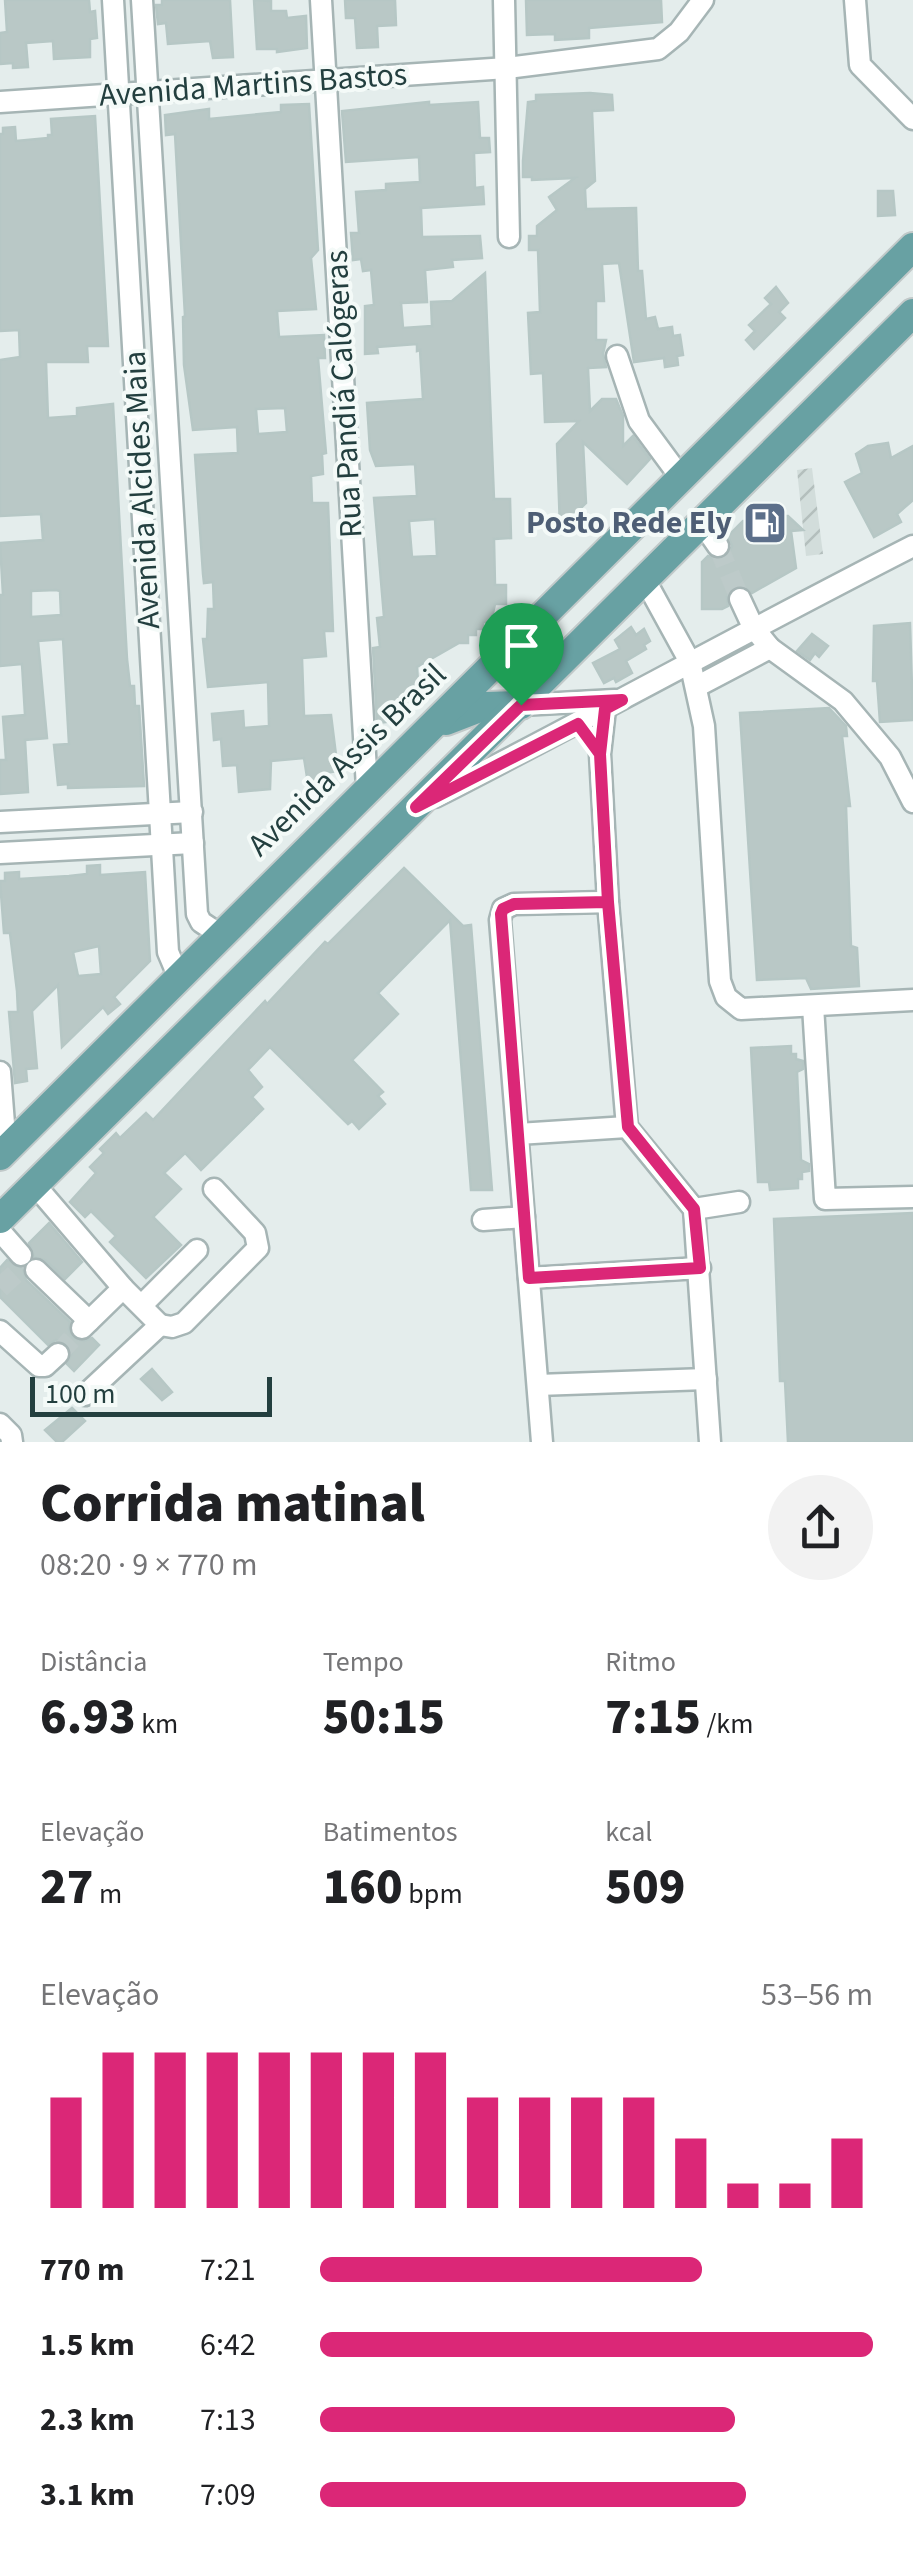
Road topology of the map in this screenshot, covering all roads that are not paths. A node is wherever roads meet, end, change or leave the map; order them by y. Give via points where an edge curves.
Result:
1 (113, 0) edge
2 (142, 0) edge
3 (321, 0) edge
4 (504, 0) edge
5 (703, 0) edge
6 (855, 0) edge
7 (507, 68) junction
8 (326, 80) junction
9 (148, 92) junction
10 (119, 94) junction
11 (0, 102) edge
12 (913, 119) edge
13 (509, 237) dead end
14 (913, 247) edge
15 (913, 313) edge
16 (617, 356) dead end
17 (681, 478) junction
18 (913, 546) edge
19 (645, 580) junction
20 (740, 599) tunnel mouth
21 (752, 628) junction
22 (770, 648) junction
23 (690, 662) junction
24 (696, 687) junction
25 (614, 704) junction
26 (521, 705) junction
27 (578, 724) junction
28 (432, 727) junction
29 (600, 754) junction
30 (367, 788) junction
31 (913, 802) edge
32 (416, 807) junction
33 (192, 812) junction
34 (161, 814) junction
35 (0, 822) edge
36 (193, 842) junction
37 (163, 844) junction
38 (0, 853) edge
39 (608, 902) junction
40 (220, 934) junction
41 (179, 978) junction
42 (232, 988) junction
43 (913, 1000) edge
44 (813, 1006) junction
45 (0, 1072) edge
46 (628, 1127) junction
47 (518, 1134) junction
48 (3, 1153) edge
49 (34, 1184) junction
50 (214, 1189) dead end
51 (913, 1197) edge
52 (739, 1202) dead end
53 (694, 1209) junction
54 (524, 1216) junction
55 (0, 1219) edge
56 (483, 1220) dead end
57 (0, 1230) edge
58 (197, 1250) dead end
59 (700, 1268) junction
60 (529, 1278) junction
61 (123, 1288) junction
62 (142, 1305) junction
63 (160, 1325) junction
64 (0, 1331) edge
65 (58, 1354) dead end
66 (706, 1379) junction
67 (538, 1385) junction
68 (86, 1396) dead end
69 (0, 1424) edge
70 (12, 1442) edge
71 (542, 1442) edge
72 (710, 1442) edge

1 - 10 street, Avenida Alcides Maia
2 - 9 street, Avenida Alcides Maia
3 - 8 street, Rua Pandiá Calógeras
4 - 7 street
5 - 7 street, Avenida Martins Bastos via 658,50
6 - 12 street via 860,65
7 - 8 street, Avenida Martins Bastos
7 - 13 street
8 - 9 street, Avenida Martins Bastos
8 - 30 street, Rua Pandiá Calógeras
9 - 10 street, Avenida Martins Bastos
9 - 33 street, Avenida Alcides Maia
10 - 11 street, Avenida Martins Bastos
10 - 34 street, Avenida Alcides Maia
14 - 17 main road, Avenida Assis Brasil
15 - 19 main road via 710,535
16 - 17 street via 639,421
17 - 28 main road, Avenida Assis Brasil
18 - 21 street
19 - 23 street
19 - 26 main road
20 - 21 street
21 - 22 street
21 - 23 street
22 - 24 street
22 - 31 street via 843,701 890,757
23 - 24 street
23 - 25 street
24 - 44 street via 720,981 741,1009
25 - 26 street
25 - 27 street
25 - 29 street
26 - 28 main road via 485,706
26 - 32 main road
27 - 29 street
27 - 32 street
28 - 30 main road, Avenida Assis Brasil
29 - 39 street
30 - 40 main road, Avenida Assis Brasil
32 - 42 main road
33 - 34 street
33 - 36 street, Avenida Alcides Maia
34 - 35 street
34 - 37 street, Avenida Alcides Maia
36 - 37 street
36 - 40 street, Avenida Alcides Maia via 197,914
37 - 38 street
37 - 41 street, Avenida Alcides Maia via 168,952
39 - 46 street
39 - 47 street via 503,909
40 - 41 main road, Avenida Assis Brasil
41 - 42 main road
41 - 48 main road, Avenida Assis Brasil
42 - 49 main road
43 - 44 street
44 - 51 street via 825,1199
45 - 48 street
46 - 47 street
46 - 53 street
47 - 54 street
49 - 55 main road
49 - 61 street
50 - 63 street via 258,1238 258,1248 184,1323
52 - 53 street
53 - 59 street
54 - 56 street
54 - 60 street
57 - 61 street via 86,1324
58 - 62 street
59 - 60 street
59 - 66 street
60 - 67 street
61 - 62 street
62 - 63 street
63 - 68 street
64 - 65 street via 39,1366
66 - 67 street
66 - 72 street
67 - 71 street
69 - 70 street

